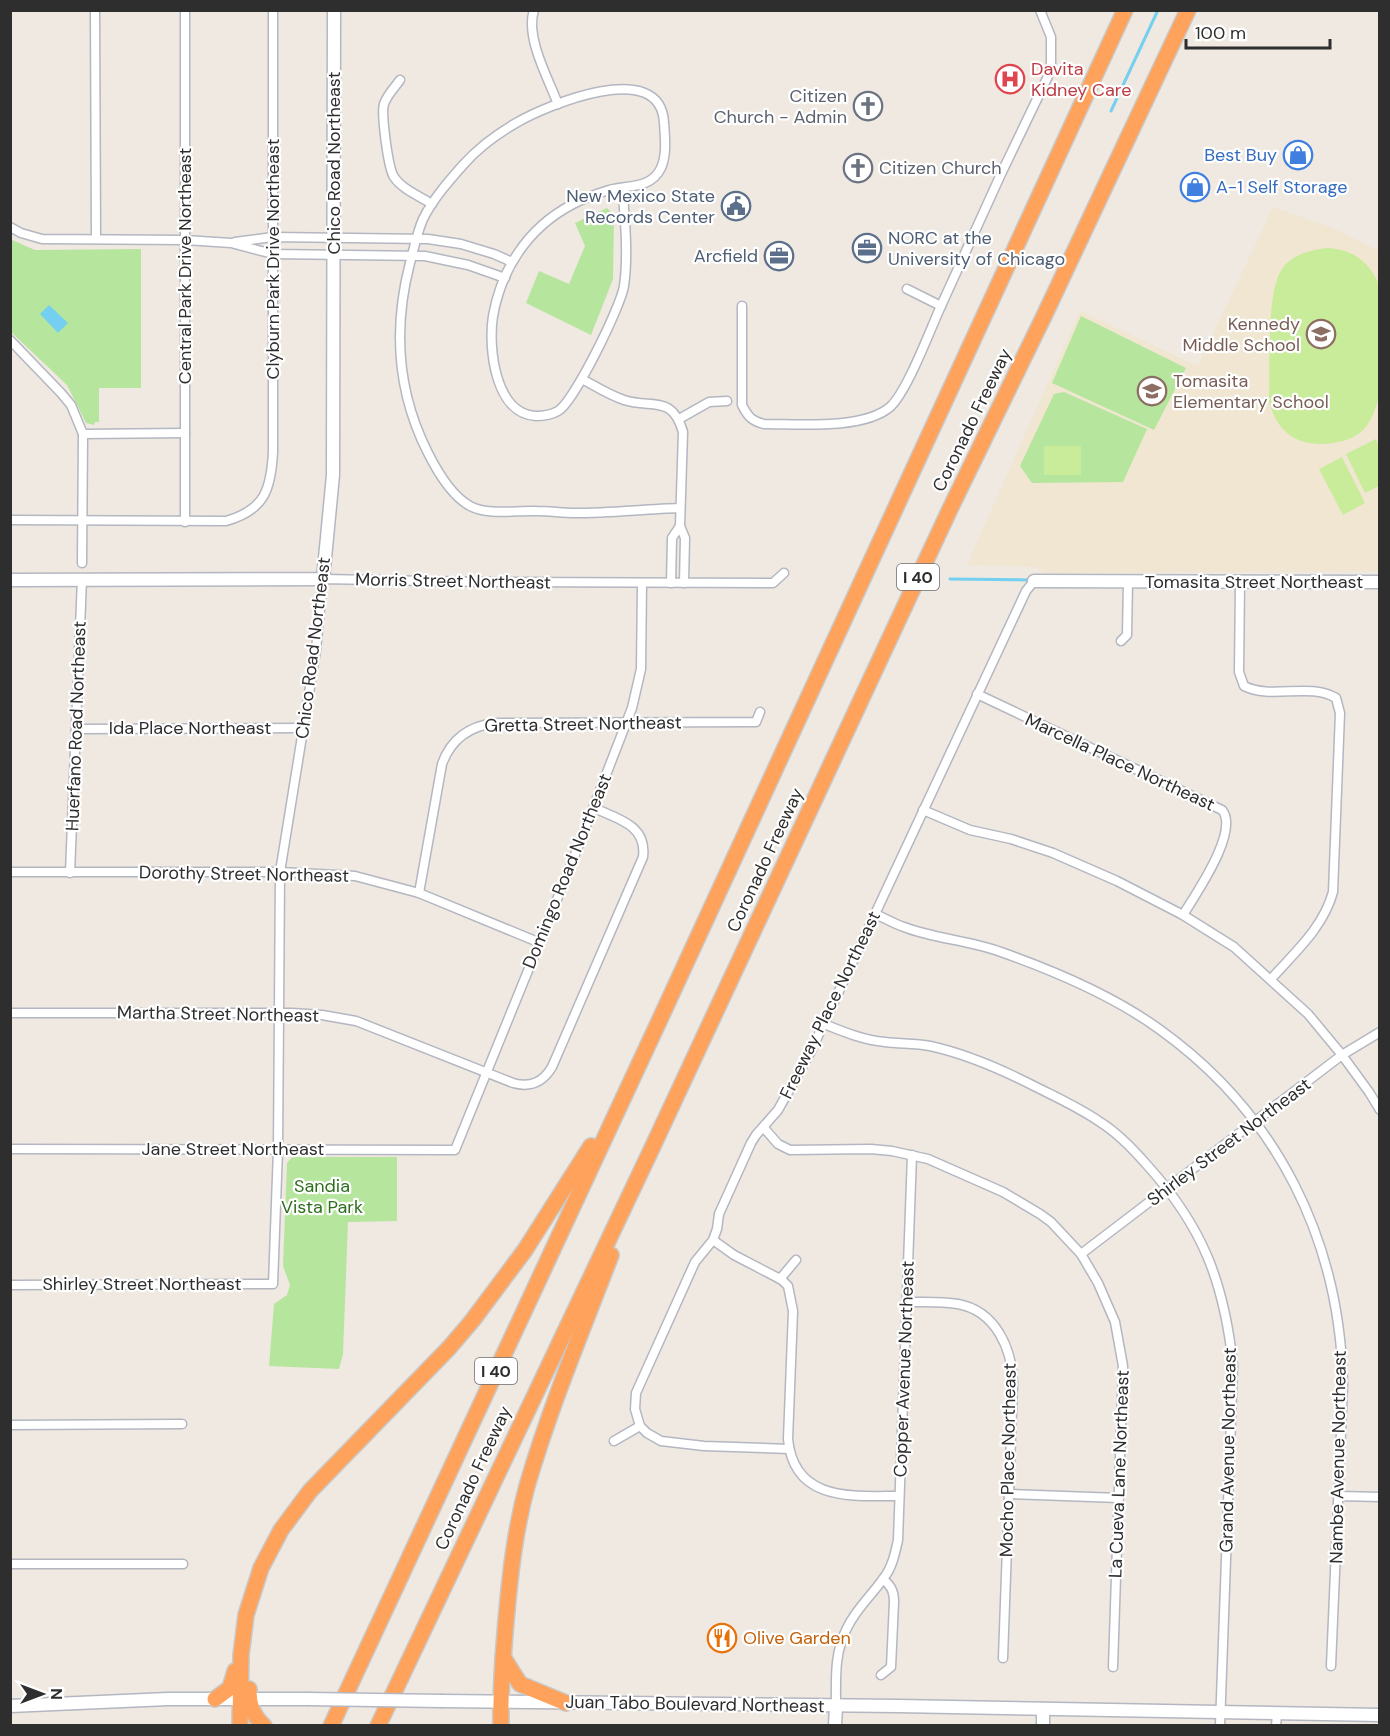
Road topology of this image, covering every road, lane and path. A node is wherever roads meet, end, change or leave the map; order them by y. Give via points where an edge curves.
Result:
1 (95, 10) edge
2 (185, 10) edge
3 (273, 10) edge
4 (334, 10) edge
5 (534, 10) edge
6 (1040, 10) edge
7 (1125, 10) edge
8 (1188, 10) edge
9 (400, 80) dead end
10 (558, 104) junction
11 (622, 188) junction
12 (432, 204) junction
13 (10, 227) edge
14 (273, 237) junction
15 (333, 237) junction
16 (417, 238) junction
17 (96, 239) junction
18 (184, 240) junction
19 (231, 243) junction
20 (273, 254) junction
21 (333, 255) junction
22 (412, 256) junction
23 (512, 262) junction
24 (505, 278) junction
25 (907, 289) dead end
26 (742, 306) dead end
27 (941, 306) junction
28 (10, 340) edge
29 (582, 379) junction
30 (727, 401) dead end
31 (679, 419) junction
32 (185, 433) junction
33 (83, 434) junction
34 (680, 508) junction
35 (10, 520) edge
36 (83, 520) junction
37 (185, 522) junction
38 (680, 526) junction
39 (82, 562) dead end
40 (784, 573) dead end
41 (82, 579) junction
42 (323, 579) junction
43 (10, 580) edge
44 (1034, 581) joint
45 (1128, 582) junction
46 (1380, 582) edge
47 (642, 583) junction
48 (671, 583) junction
49 (684, 583) junction
50 (1240, 583) junction
51 (1121, 641) dead end
52 (977, 694) junction
53 (760, 712) dead end
54 (627, 722) junction
55 (304, 728) junction
56 (77, 729) junction
57 (594, 808) junction
58 (923, 810) junction
59 (10, 872) edge
60 (280, 872) junction
61 (70, 873) junction
62 (419, 893) junction
63 (875, 914) junction
64 (1183, 915) junction
65 (538, 942) junction
66 (1271, 980) junction
67 (10, 1012) edge
68 (278, 1012) junction
69 (661, 1017) junction
70 (824, 1024) junction
71 (1380, 1032) edge
72 (1342, 1055) junction
73 (486, 1073) junction
74 (1380, 1110) edge
75 (1256, 1122) junction
76 (764, 1128) junction
77 (653, 1146) junction
78 (10, 1149) edge
79 (278, 1150) junction
80 (455, 1150) joint
81 (912, 1155) junction
82 (1168, 1189) junction
83 (713, 1240) junction
84 (1081, 1254) junction
85 (796, 1260) dead end
86 (780, 1279) junction
87 (273, 1284) joint
88 (10, 1285) edge
89 (906, 1302) junction
90 (182, 1424) dead end
91 (10, 1425) edge
92 (640, 1426) junction
93 (614, 1441) dead end
94 (789, 1449) junction
95 (1010, 1494) junction
96 (898, 1496) junction
97 (1339, 1496) junction
98 (1380, 1497) edge
99 (1119, 1498) junction
100 (287, 1520) junction
101 (10, 1564) edge
102 (183, 1564) dead end
103 (883, 1579) junction
104 (503, 1657) junction
105 (1003, 1658) dead end
106 (1331, 1666) dead end
107 (1113, 1667) dead end
108 (881, 1675) dead end
109 (215, 1699) junction
110 (245, 1699) junction
111 (500, 1702) junction
112 (567, 1702) junction
113 (10, 1706) edge
114 (836, 1706) junction
115 (1043, 1709) junction
116 (1380, 1715) edge
117 (1220, 1719) edge
118 (1276, 1719) edge
119 (1362, 1720) edge
120 (240, 1725) edge
121 (264, 1725) edge
122 (331, 1725) edge
123 (378, 1725) edge
124 (501, 1725) edge
125 (836, 1725) edge
126 (1043, 1725) edge

1 - 17 street
2 - 18 street, Central Park Drive Northeast
3 - 14 street, Clyburn Park Drive Northeast
4 - 15 main road, Chico Road Northeast
5 - 10 street via 535,44
6 - 27 street via 1051,37 1051,70
7 - 69 highway, Coronado Freeway / I 40
8 - 77 highway, Coronado Freeway / I 40
9 - 12 street via 384,105 388,164 401,185
10 - 11 street via 598,93 641,90 660,105 664,155 658,173 645,184
10 - 12 street via 492,138
11 - 23 street via 589,197 557,214 530,236
11 - 29 street via 623,288
12 - 16 street
13 - 17 street via 42,239
14 - 15 street
14 - 19 street
14 - 20 street, Clyburn Park Drive Northeast
15 - 16 street
15 - 21 main road, Chico Road Northeast
16 - 22 street
16 - 23 street via 461,244
17 - 18 street
18 - 19 street
18 - 32 street, Central Park Drive Northeast
19 - 20 street
20 - 21 street
20 - 37 street, Clyburn Park Drive Northeast via 273,452 268,486 250,511 226,521
21 - 22 street
21 - 42 main road, Chico Road Northeast via 333,475
22 - 24 street via 468,264
22 - 34 street via 399,327 406,397 431,459 465,502 487,511 563,513
23 - 24 street
24 - 29 street via 492,331 494,363 503,393 518,411 530,416 547,415 564,407
25 - 27 street
26 - 27 street via 742,405 747,417 764,424 845,422 886,410 900,395
28 - 33 street via 62,393
29 - 31 street via 623,400 664,406
30 - 31 street via 709,402
31 - 34 street
32 - 33 street
32 - 37 street, Central Park Drive Northeast
33 - 36 street
34 - 38 street
35 - 36 street
36 - 37 street
36 - 39 street
38 - 48 street via 672,538
38 - 49 street via 685,538
40 - 49 street, Morris Street Northeast via 773,583
41 - 42 main road, Morris Street Northeast
41 - 43 main road, Morris Street Northeast
41 - 56 street, Huerfano Road Northeast
42 - 47 street, Morris Street Northeast
42 - 55 street, Chico Road Northeast
44 - 45 main road, Tomasita Street Northeast
44 - 52 street, Freeway Place Northeast
45 - 50 main road, Tomasita Street Northeast
45 - 51 street, Tomasita Street Northeast via 1127,635
46 - 50 main road, Tomasita Street Northeast
47 - 48 street, Morris Street Northeast
47 - 54 street, Domingo Road Northeast via 641,669
48 - 49 street, Morris Street Northeast
50 - 66 street via 1239,672 1244,686 1260,691 1323,692 1336,698 1340,713 1333,892 1316,930
52 - 58 street, Freeway Place Northeast
52 - 64 street, Marcella Place Northeast via 1225,813 1218,856
53 - 54 street, Gretta Street Northeast via 756,722
54 - 57 street, Domingo Road Northeast
54 - 62 street, Gretta Street Northeast via 495,723 479,726 460,737 442,764
55 - 56 street, Ida Place Northeast
55 - 60 street, Chico Road Northeast
56 - 61 street, Huerfano Road Northeast
57 - 65 street, Domingo Road Northeast
57 - 73 street, Martha Street Northeast via 636,830 643,844 641,863 548,1075 525,1085
58 - 63 street, Freeway Place Northeast
58 - 64 street via 970,830 1053,853
59 - 61 street, Dorothy Street Northeast
60 - 61 street, Dorothy Street Northeast
60 - 62 street, Dorothy Street Northeast via 355,876
60 - 68 street, Chico Road Northeast
62 - 65 street, Dorothy Street Northeast
63 - 70 street, Freeway Place Northeast
63 - 75 street, Nambe Avenue Northeast via 904,927 1000,951 1129,1010 1197,1059
64 - 66 street via 1234,947
65 - 73 street, Domingo Road Northeast
66 - 72 street via 1308,1014
67 - 68 street, Martha Street Northeast
68 - 73 street, Martha Street Northeast via 356,1021
68 - 79 street, Chico Road Northeast
69 - 100 highway via 584,1159 519,1259 449,1348 310,1491
69 - 122 highway, Coronado Freeway / I 40
70 - 76 street, Freeway Place Northeast via 791,1090
70 - 82 street, Grand Avenue Northeast via 849,1035 882,1042 929,1046 983,1062 1028,1082 1102,1123 1130,1146
71 - 72 street, Shirley Street Northeast
72 - 74 street
72 - 75 street, Shirley Street Northeast
73 - 80 street, Domingo Road Northeast
75 - 82 street, Shirley Street Northeast
75 - 97 street, Nambe Avenue Northeast via 1299,1190 1331,1282 1343,1361
76 - 81 street via 778,1144 790,1150 871,1149
76 - 83 street, Freeway Place Northeast via 751,1143 718,1214
77 - 104 highway via 560,1388 527,1487 515,1540
77 - 123 highway, Coronado Freeway / I 40
78 - 79 street, Jane Street Northeast
79 - 80 street, Jane Street Northeast
79 - 87 street, Chico Road Northeast
81 - 84 street via 956,1170 1020,1201 1051,1222
81 - 89 street, Copper Avenue Northeast
82 - 84 street, Shirley Street Northeast
82 - 117 street, Grand Avenue Northeast via 1192,1222 1209,1262 1225,1309 1233,1365
83 - 86 street
83 - 92 street, Freeway Place Northeast via 695,1262 636,1393
84 - 99 street, La Cueva Lane Northeast via 1111,1309 1120,1345 1124,1384
85 - 86 street
86 - 94 street via 788,1286 793,1311
87 - 88 street, Shirley Street Northeast
89 - 95 street, Mocho Place Northeast via 969,1307 987,1318 1004,1340 1013,1369
89 - 96 street, Copper Avenue Northeast
90 - 91 street
92 - 93 street
92 - 94 street via 653,1437 670,1443
94 - 96 street via 803,1476 827,1492
95 - 99 street
95 - 105 street, Mocho Place Northeast
96 - 103 street, Copper Avenue Northeast via 894,1557
97 - 98 street
97 - 106 street, Nambe Avenue Northeast
99 - 107 street, La Cueva Lane Northeast
100 - 109 highway via 278,1525 255,1568 241,1615 234,1679 227,1691
100 - 110 highway via 265,1558 251,1596 242,1644
101 - 102 street
103 - 108 street via 894,1593 894,1602 891,1667
103 - 114 street, Copper Avenue Northeast via 846,1629 838,1651
104 - 111 highway
104 - 112 highway via 520,1684
109 - 110 main road, Juan Tabo Boulevard Northeast
109 - 113 main road, Juan Tabo Boulevard Northeast
110 - 111 main road, Juan Tabo Boulevard Northeast, bridge
110 - 120 highway
110 - 121 highway
111 - 112 main road, Juan Tabo Boulevard Northeast
111 - 124 highway
112 - 114 main road, Juan Tabo Boulevard Northeast
114 - 115 main road, Juan Tabo Boulevard Northeast
114 - 125 main road, Copper Avenue Northeast
115 - 117 main road, Juan Tabo Boulevard Northeast
115 - 126 main road
116 - 119 main road, Juan Tabo Boulevard Northeast
117 - 118 main road, Juan Tabo Boulevard Northeast
118 - 119 main road, Juan Tabo Boulevard Northeast

